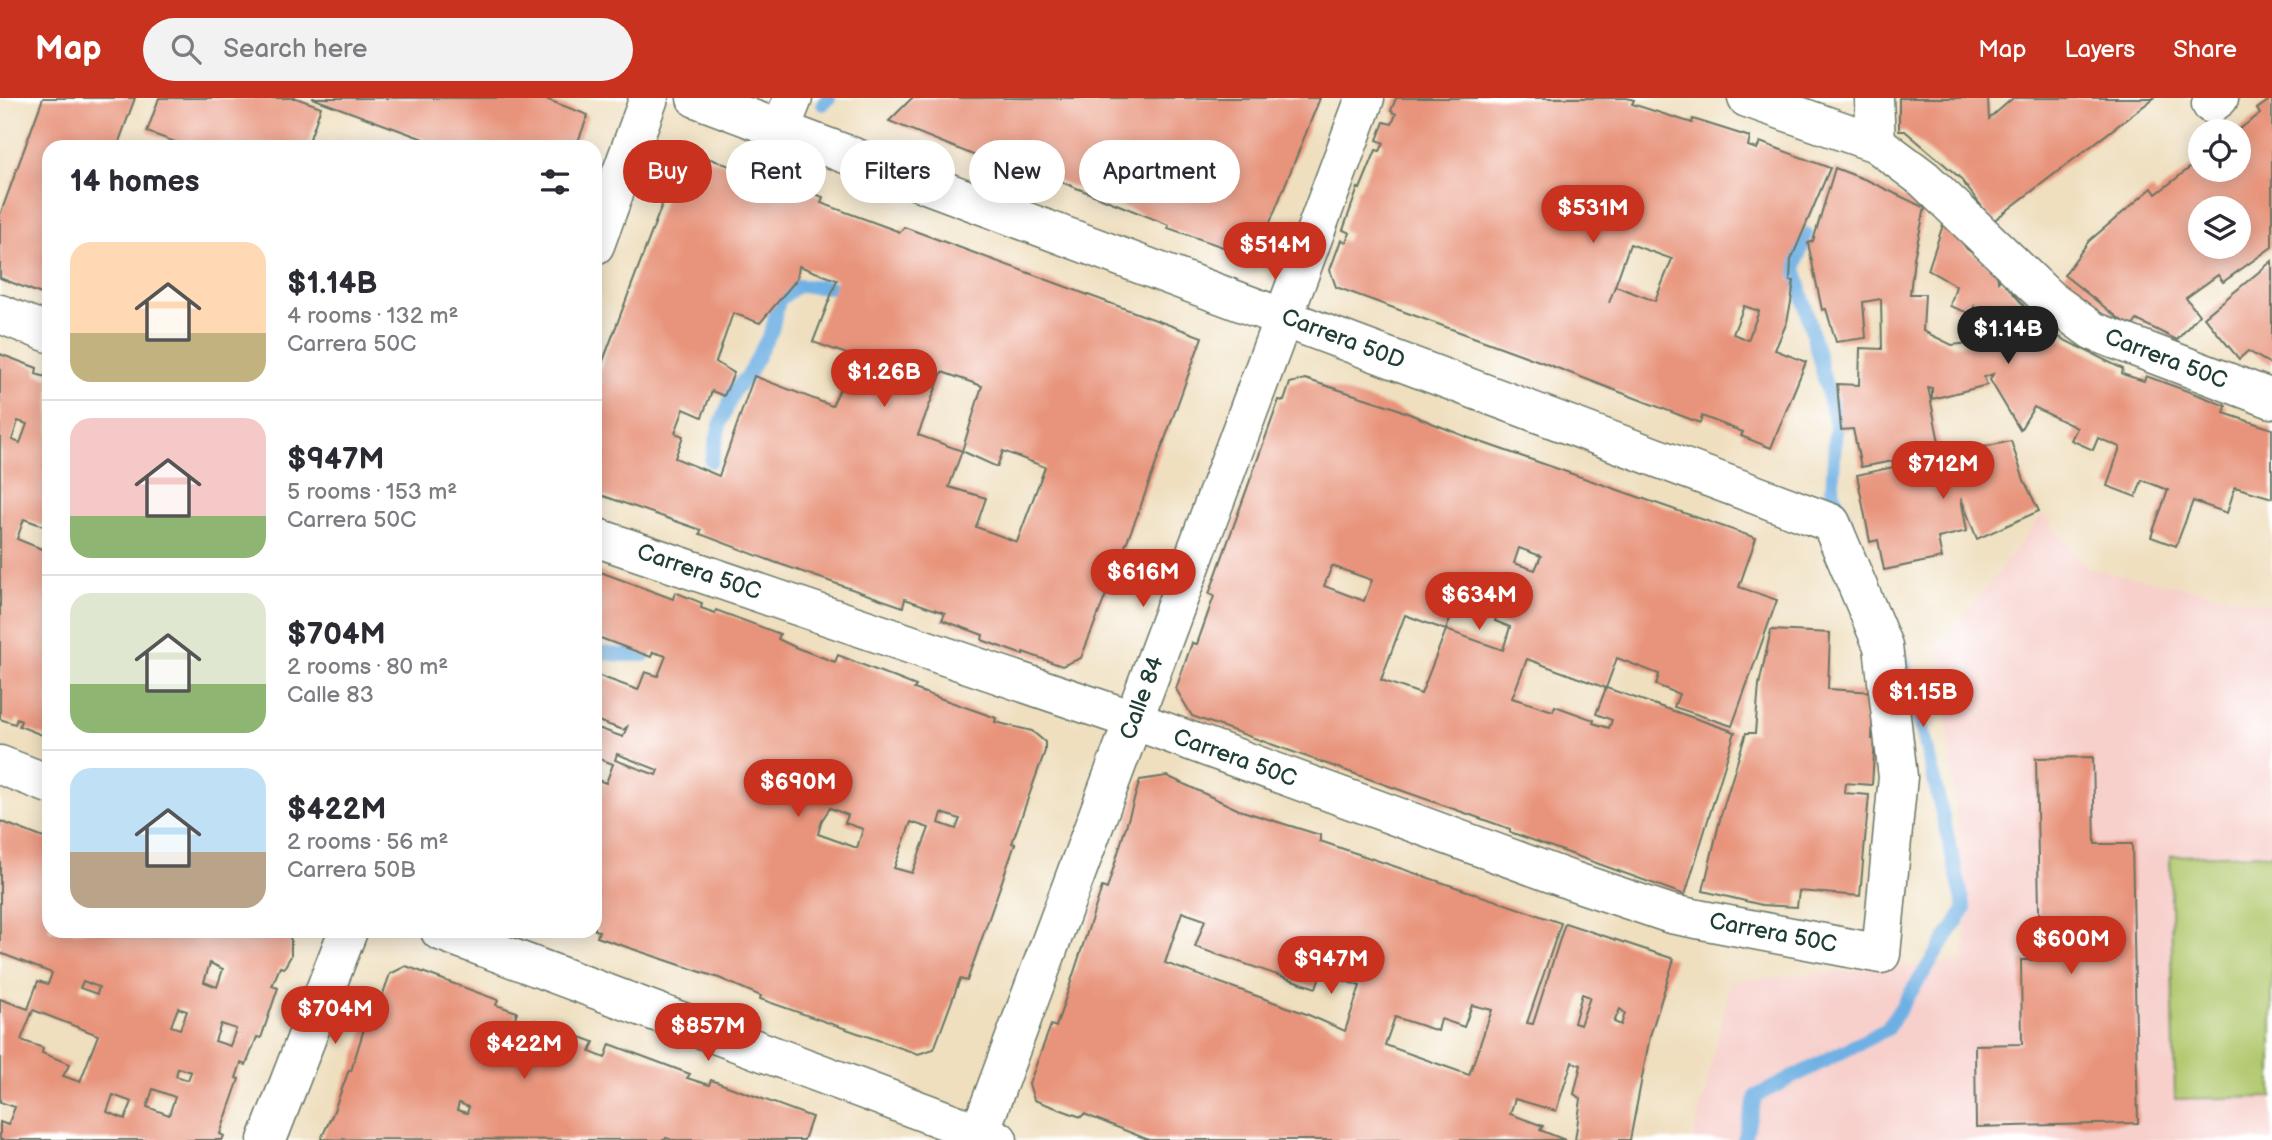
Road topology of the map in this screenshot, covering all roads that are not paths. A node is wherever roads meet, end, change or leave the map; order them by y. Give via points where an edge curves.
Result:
1 (649, 98) edge
2 (696, 98) edge
3 (1365, 98) edge
4 (1747, 98) edge
5 (1874, 98) edge
6 (787, 115) edge
7 (1876, 143) junction
8 (602, 226) edge
9 (0, 314) edge
10 (1284, 317) junction
11 (42, 330) edge
12 (2272, 399) edge
13 (602, 539) edge
14 (1133, 720) junction
15 (0, 765) edge
16 (42, 781) edge
17 (345, 938) edge
18 (458, 938) edge
19 (1881, 954) joint
20 (985, 1138) edge
21 (267, 1140) edge

1 - 8 street
2 - 6 street, Carrera 50D
3 - 10 street, Calle 84
4 - 7 street, Carrera 50C
5 - 7 street
6 - 10 street, Carrera 50D
7 - 12 street, Carrera 50C via 1924,179 2049,299 2093,331
9 - 11 street
10 - 14 street, Calle 84
10 - 19 street, Carrera 50D via 1831,523 1883,646 1899,777
13 - 14 street, Carrera 50C
14 - 19 street, Carrera 50C via 1671,914
14 - 20 street, Calle 84
15 - 16 street
17 - 21 street
18 - 20 street

